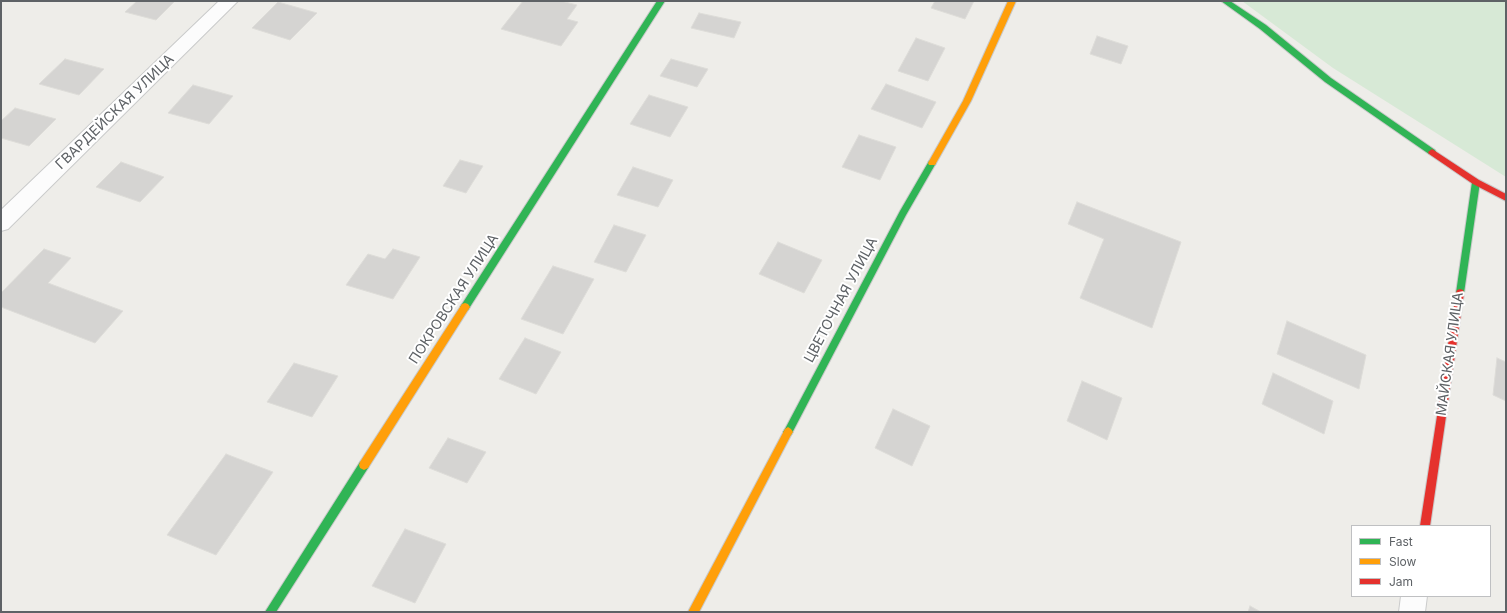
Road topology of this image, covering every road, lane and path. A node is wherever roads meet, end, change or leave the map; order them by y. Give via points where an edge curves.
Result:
1 (229, 1) edge
2 (661, 1) edge
3 (1012, 1) edge
4 (1225, 1) edge
5 (1476, 182) junction
6 (1506, 198) edge
7 (1, 223) edge
8 (1424, 525) edge
9 (1414, 597) edge
10 (270, 612) edge
11 (693, 612) edge
12 (1412, 612) edge

1 - 7 street, ГВАРДЕЙСКАЯ УЛИЦА
2 - 10 street, ПОКРОВСКАЯ УЛИЦА
3 - 11 street, ЦВЕТОЧНАЯ УЛИЦА via 967,101 903,214
4 - 5 street via 1263,27 1328,80
5 - 6 street
5 - 8 street, МАЙСКАЯ УЛИЦА
9 - 12 street

